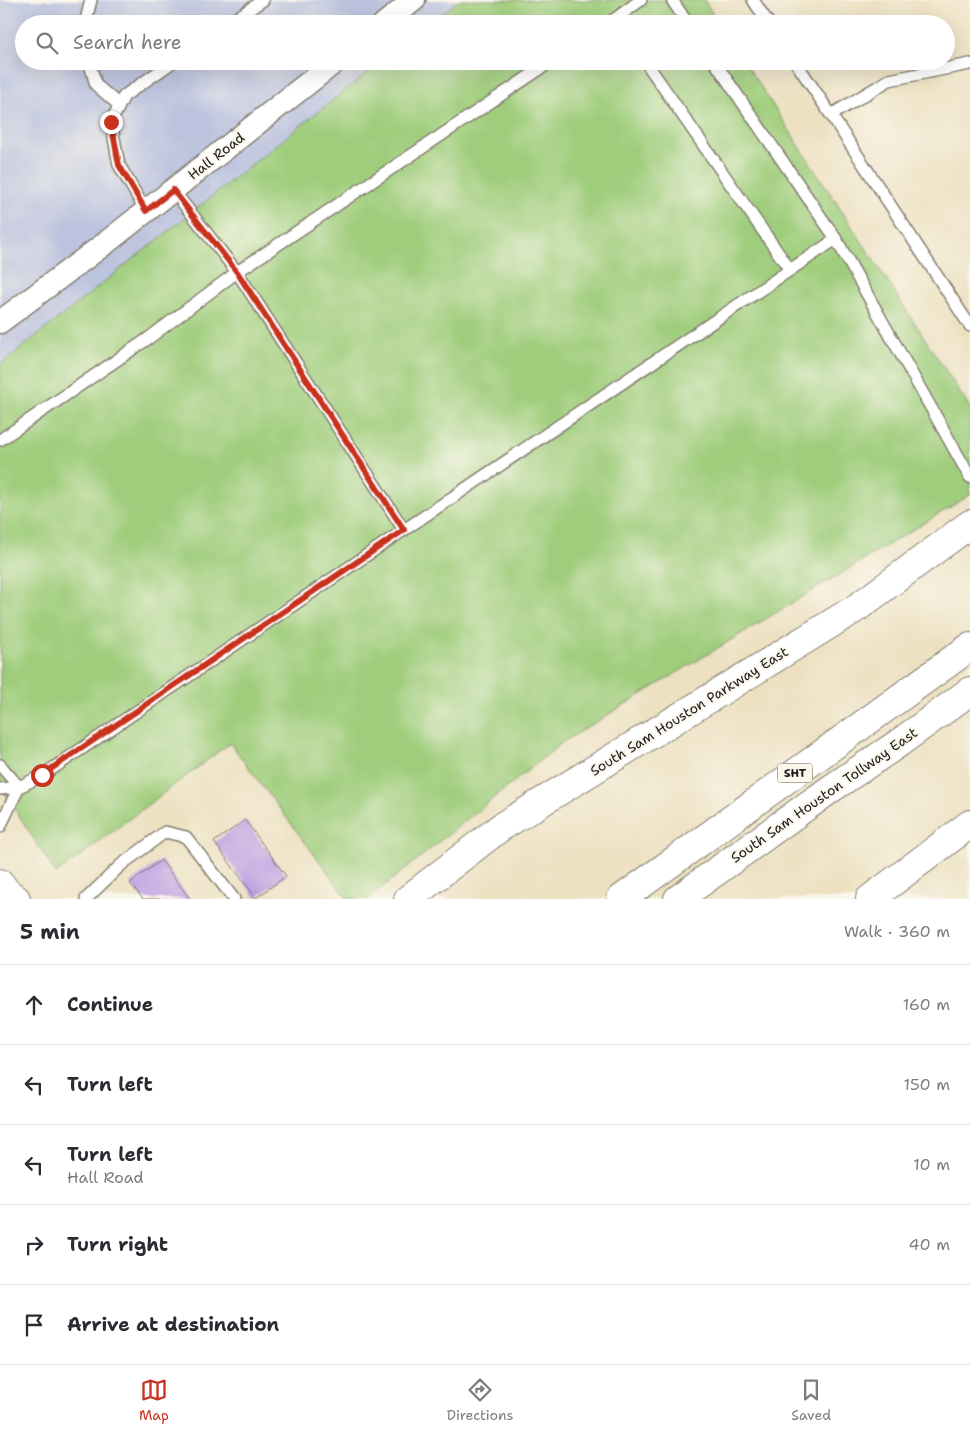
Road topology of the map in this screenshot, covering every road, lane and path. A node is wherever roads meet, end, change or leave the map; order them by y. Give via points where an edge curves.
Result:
1 (90, 0) edge
2 (263, 0) edge
3 (414, 0) edge
4 (641, 0) edge
5 (672, 0) edge
6 (753, 0) edge
7 (87, 15) edge
8 (241, 15) edge
9 (395, 15) edge
10 (623, 15) edge
11 (682, 15) edge
12 (763, 15) edge
13 (970, 64) edge
14 (955, 67) edge
15 (92, 70) edge
16 (161, 70) edge
17 (325, 70) edge
18 (539, 70) edge
19 (651, 70) edge
20 (720, 70) edge
21 (801, 70) edge
22 (940, 70) edge
23 (119, 105) junction
24 (831, 115) junction
25 (173, 190) junction
26 (146, 211) junction
27 (836, 239) junction
28 (790, 270) junction
29 (237, 272) junction
30 (0, 322) edge
31 (970, 326) edge
32 (0, 440) edge
33 (970, 477) edge
34 (970, 524) edge
35 (404, 530) junction
36 (970, 647) edge
37 (970, 691) edge
38 (970, 701) edge
39 (899, 743) junction
40 (0, 764) edge
41 (19, 787) junction
42 (0, 789) edge
43 (970, 824) edge
44 (0, 827) edge
45 (89, 898) edge
46 (234, 899) edge
47 (408, 899) edge
48 (621, 899) edge
49 (678, 899) edge
50 (870, 899) edge

1 - 7 lane
2 - 8 lane
3 - 9 street
4 - 10 lane
5 - 11 lane
6 - 12 lane
13 - 14 lane
15 - 23 lane via 96,85
16 - 23 lane via 124,96
17 - 25 street, Hall Road
18 - 29 lane
19 - 28 lane
20 - 27 lane
21 - 24 lane
22 - 24 lane via 889,80
23 - 26 lane via 111,122 119,165
24 - 31 lane
25 - 26 street, Hall Road
25 - 29 lane
26 - 30 street, Hall Road
27 - 28 lane
27 - 33 lane
28 - 35 lane
29 - 32 lane via 149,338
29 - 35 lane
34 - 47 main road, South Sam Houston Parkway East via 858,607 501,827
35 - 41 lane via 42,775
36 - 48 main road, SHT
37 - 39 main road, South Sam Houston Tollway East / SHT
38 - 39 main road
39 - 49 main road, South Sam Houston Tollway East / SHT
40 - 41 lane
41 - 42 lane
41 - 44 lane
43 - 50 main road
45 - 46 lane via 121,866 165,832 186,837

